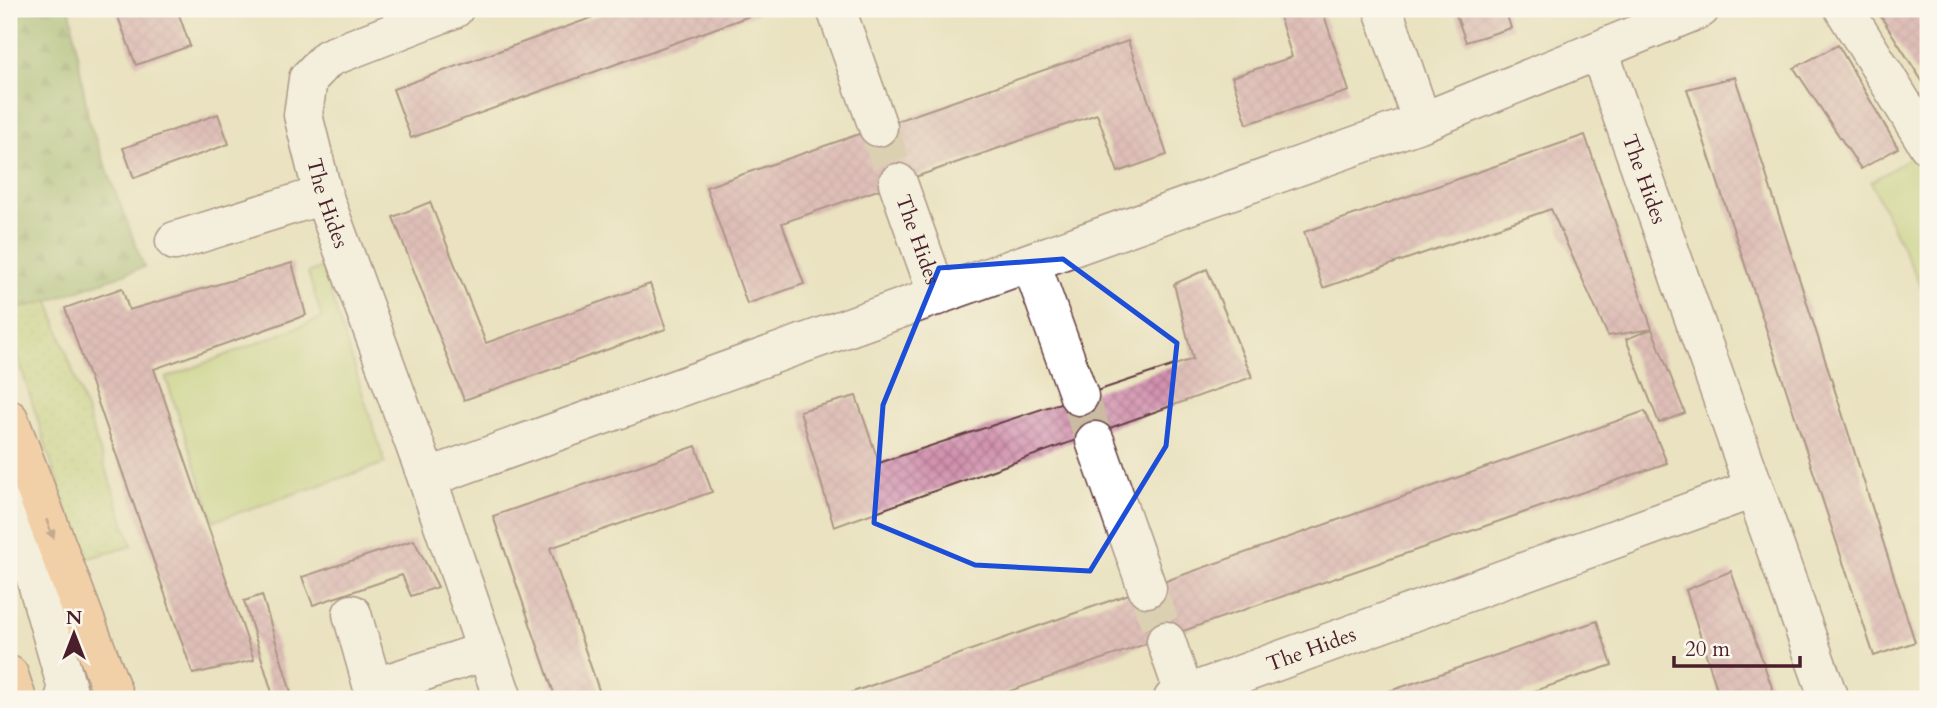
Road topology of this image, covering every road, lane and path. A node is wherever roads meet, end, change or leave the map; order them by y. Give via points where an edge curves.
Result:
1 (454, 9) edge
2 (836, 9) edge
3 (1383, 9) edge
4 (1700, 9) edge
5 (1844, 9) edge
6 (1599, 51) junction
7 (1422, 122) junction
8 (878, 127) tunnel mouth
9 (1928, 145) edge
10 (898, 183) tunnel mouth
11 (323, 195) junction
12 (175, 241) dead end
13 (1031, 263) junction
14 (938, 296) junction
15 (1079, 396) tunnel mouth
16 (9, 419) edge
17 (1095, 441) tunnel mouth
18 (428, 478) junction
19 (9, 484) edge
20 (1753, 489) junction
21 (1147, 588) tunnel mouth
22 (352, 614) dead end
23 (1166, 641) tunnel mouth
24 (486, 651) junction
25 (9, 675) edge
26 (1181, 698) edge
27 (17, 699) edge
28 (64, 699) edge
29 (114, 699) edge
30 (503, 699) edge
31 (1829, 699) edge

1 - 11 street, The Hides via 328,58 308,79 303,115
2 - 8 street
3 - 7 street
4 - 6 street
5 - 9 street
6 - 7 street, The Hides
6 - 20 street, The Hides
7 - 13 street, The Hides
10 - 14 street, The Hides
11 - 12 street
11 - 18 street, The Hides
13 - 14 street, The Hides
13 - 15 street
14 - 18 street, The Hides
16 -> 29 main road
17 - 21 street
18 - 24 street, The Hides
19 - 28 street via 68,692
20 - 26 street, The Hides
20 - 31 street, The Hides
22 - 24 street via 373,688
23 - 26 street, The Hides
24 - 30 street, The Hides
25 - 27 main road

